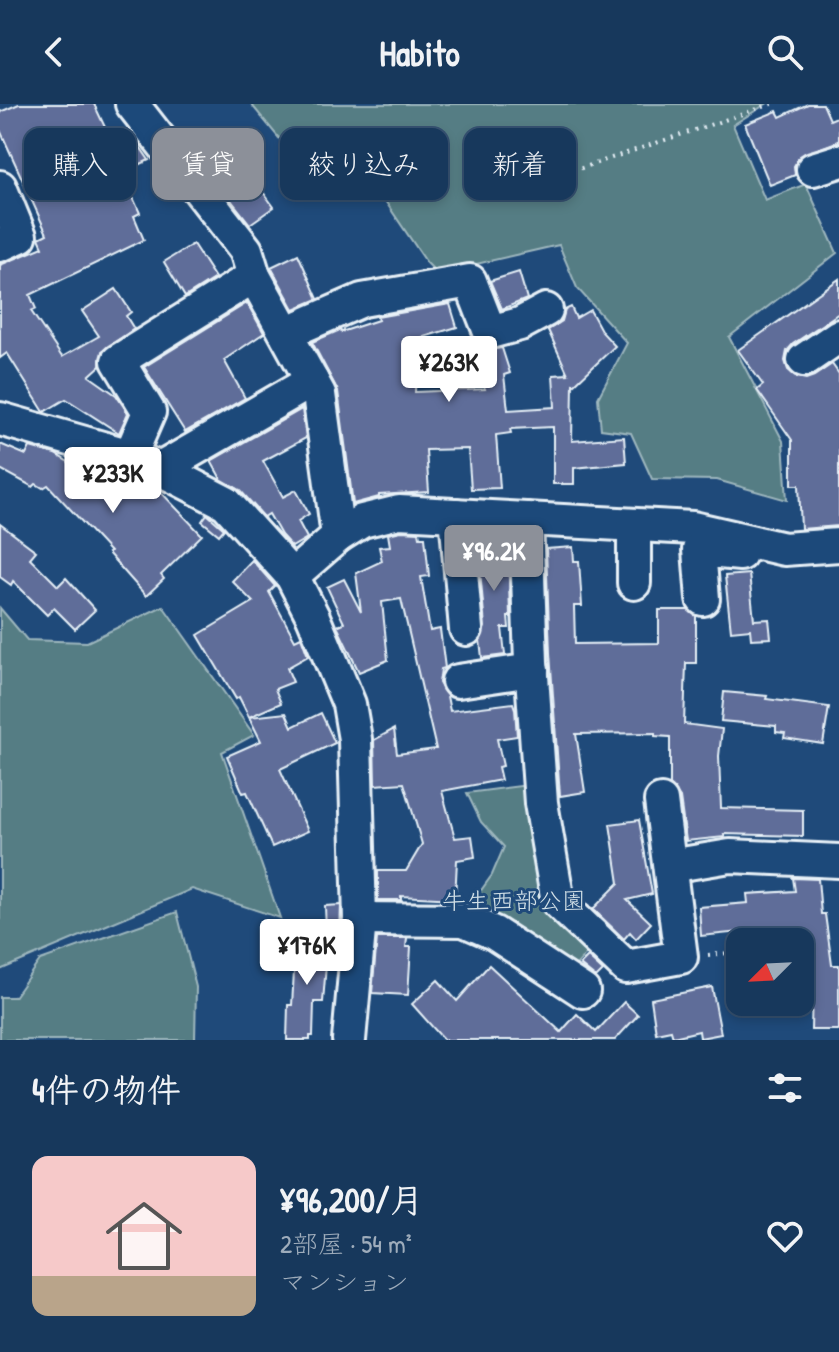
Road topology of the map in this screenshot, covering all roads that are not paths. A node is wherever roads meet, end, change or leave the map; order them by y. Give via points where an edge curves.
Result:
1 (132, 104) edge
2 (0, 187) edge
3 (0, 245) edge
4 (254, 276) junction
5 (546, 310) dead end
6 (836, 326) edge
7 (286, 333) junction
8 (804, 360) dead end
9 (312, 381) junction
10 (0, 419) edge
11 (130, 456) junction
12 (160, 469) junction
13 (456, 515) junction
14 (526, 519) junction
15 (634, 525) junction
16 (338, 536) junction
17 (839, 545) edge
18 (784, 549) junction
19 (292, 576) junction
20 (634, 583) dead end
21 (703, 599) dead end
22 (466, 629) dead end
23 (532, 670) junction
24 (458, 681) dead end
25 (661, 801) dead end
26 (839, 861) edge
27 (670, 866) junction
28 (360, 919) junction
29 (583, 991) dead end
30 (349, 1040) edge

1 - 4 street via 246,250
2 - 3 street via 20,236
4 - 7 street
4 - 11 street via 118,361 149,412
5 - 7 street via 490,332 470,281 362,300
6 - 8 street
7 - 9 street
9 - 12 street
9 - 16 street via 319,394
10 - 11 street
11 - 12 street
12 - 19 street via 226,503
13 - 14 street
13 - 16 street via 399,512 362,521
13 - 22 street
14 - 15 street
14 - 23 street
15 - 18 street via 693,528
15 - 20 street
16 - 19 street
17 - 18 street
18 - 21 street via 785,559 699,550
19 - 28 street via 349,704 356,745
23 - 24 street
23 - 27 street via 541,803 558,902 626,967 681,957
25 - 27 street
26 - 27 street via 730,856
28 - 29 street via 464,920 494,933
28 - 30 street

